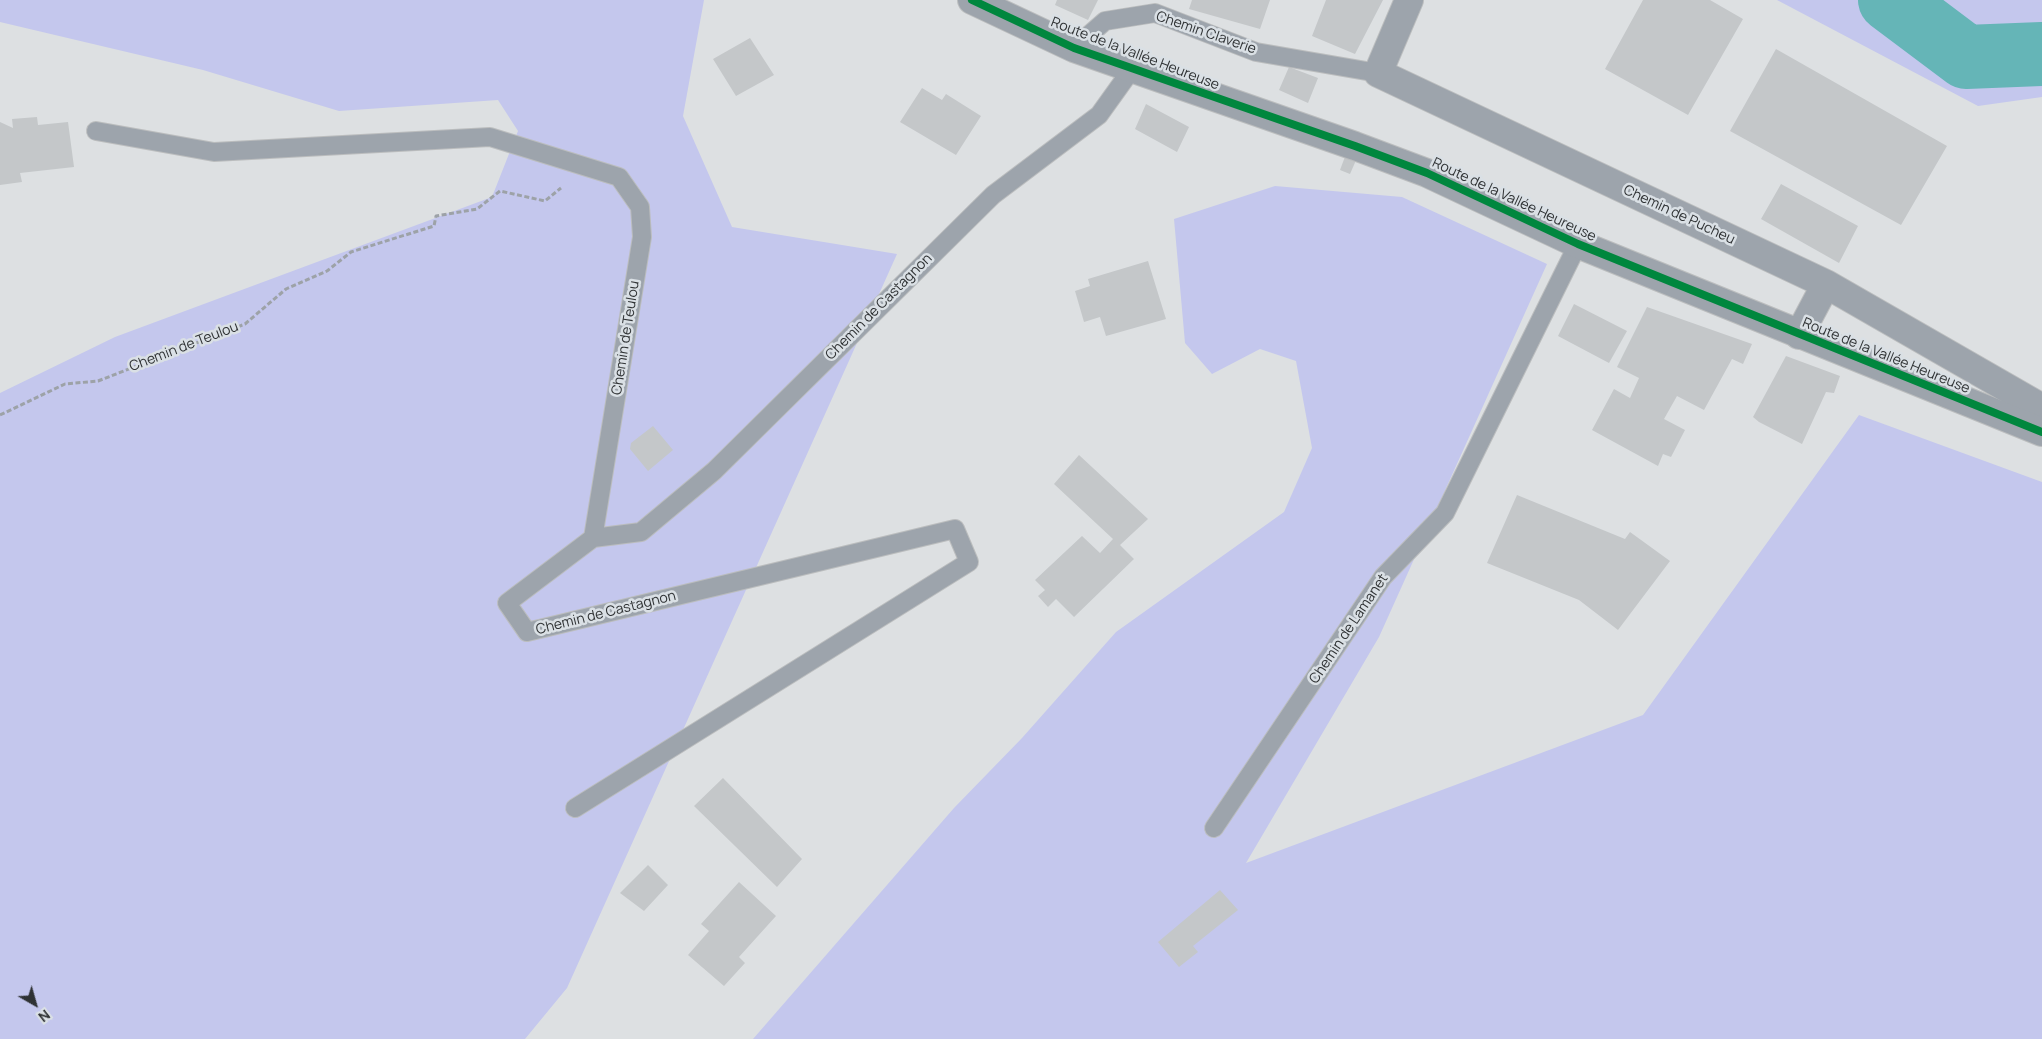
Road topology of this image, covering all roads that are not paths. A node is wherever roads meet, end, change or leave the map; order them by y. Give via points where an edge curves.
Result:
1 (972, 0) edge
2 (1409, 0) edge
3 (1074, 48) junction
4 (1132, 69) junction
5 (1378, 74) junction
6 (96, 131) dead end
7 (1578, 244) junction
8 (1826, 284) junction
9 (1799, 335) junction
10 (2042, 408) edge
11 (2042, 432) edge
12 (593, 538) junction
13 (575, 808) dead end
14 (1214, 828) dead end

1 - 3 street, Route de la Vallée Heureuse
2 - 5 street
3 - 4 street, Route de la Vallée Heureuse
3 - 5 lane, Chemin Claverie via 1105,21 1155,13 1256,52
4 - 7 street, Route de la Vallée Heureuse via 1427,173
4 - 12 lane, Chemin de Castagnon via 1099,115 993,195 714,471 641,532
5 - 8 street, Chemin de Pucheu
6 - 12 lane, Chemin de Teulou via 214,152 490,138 619,177 640,206 642,238
7 - 9 street, Route de la Vallée Heureuse
7 - 14 lane, Chemin de Lamanet via 1444,513 1383,577
8 - 9 street
8 - 10 street, Chemin de Pucheu
9 - 11 street, Route de la Vallée Heureuse
12 - 13 lane, Chemin de Castagnon via 507,603 527,632 954,529 968,562

